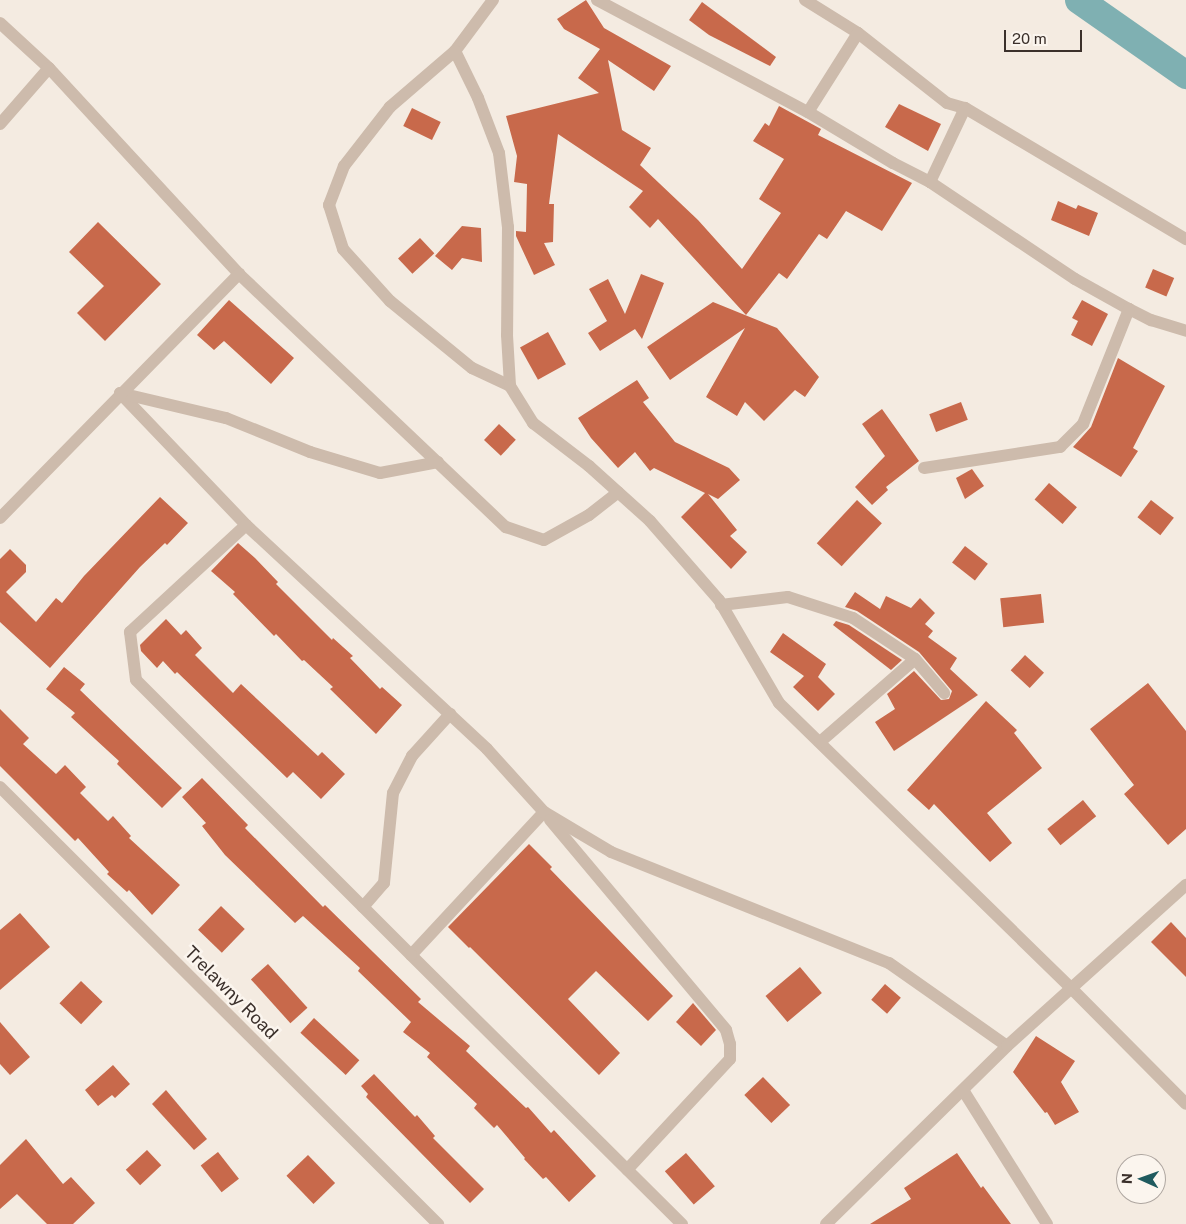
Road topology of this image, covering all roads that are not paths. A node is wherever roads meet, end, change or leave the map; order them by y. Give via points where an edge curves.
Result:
1 (493, 0) edge
2 (597, 0) edge
3 (805, 0) edge
4 (0, 23) edge
5 (858, 33) junction
6 (455, 51) junction
7 (49, 68) junction
8 (965, 108) junction
9 (808, 112) junction
10 (0, 124) edge
11 (930, 182) junction
12 (1186, 239) edge
13 (238, 274) junction
14 (1129, 309) junction
15 (1186, 331) edge
16 (510, 386) junction
17 (120, 393) junction
18 (438, 462) junction
19 (924, 468) dead end
20 (618, 492) junction
21 (0, 518) edge
22 (246, 525) junction
23 (721, 605) junction
24 (915, 659) junction
25 (944, 693) dead end
26 (450, 714) junction
27 (820, 742) junction
28 (0, 787) edge
29 (544, 812) junction
30 (1186, 885) edge
31 (363, 907) junction
32 (411, 955) junction
33 (1071, 988) junction
34 (1007, 1046) junction
35 (962, 1090) junction
36 (1186, 1104) edge
37 (627, 1170) junction
38 (438, 1224) edge
39 (682, 1224) edge
40 (826, 1224) edge
41 (1047, 1224) edge

1 - 6 street
2 - 9 street
3 - 5 street
4 - 7 street
5 - 8 street via 947,103
5 - 9 street
6 - 16 street via 478,98 499,153 508,228
6 - 16 street via 390,107 344,166 329,205 343,249 390,301 472,368
7 - 10 street
7 - 13 street
8 - 11 street
8 - 12 street
9 - 11 street
11 - 14 street via 1075,279
13 - 17 street
13 - 18 street
14 - 15 street
14 - 19 street via 1083,424 1060,447
16 - 20 street via 533,423
17 - 18 street via 226,418 310,452 380,473
17 - 21 street
17 - 22 street
18 - 20 street via 506,527 544,540 589,515
20 - 23 street via 650,521
22 - 26 street
22 - 31 street via 130,632 136,680
23 - 24 street via 788,597 853,618
23 - 27 street via 779,704
24 - 25 street
24 - 27 street
26 - 29 street
26 - 31 street via 412,756 393,793 384,883
27 - 33 street
28 - 38 street, Trelawny Road
29 - 32 street
29 - 34 street via 611,852 890,963
29 - 37 street via 726,1030 730,1044 730,1059
30 - 33 street
31 - 32 street
32 - 37 street
33 - 34 street
33 - 36 street
34 - 35 street
35 - 40 street
35 - 41 street
37 - 39 street

